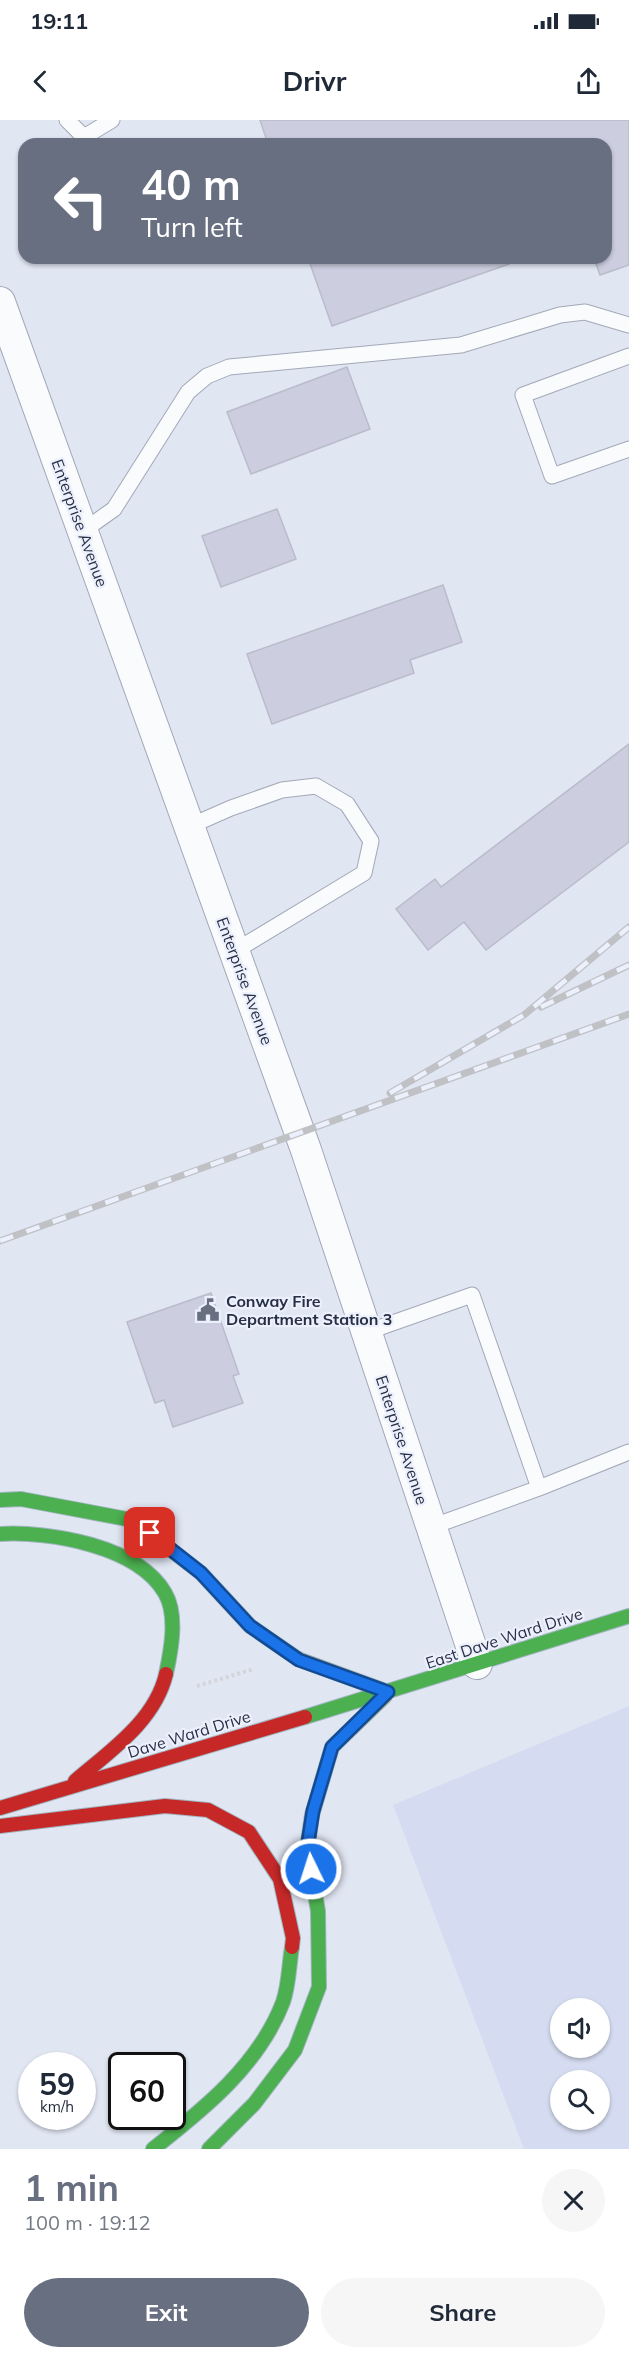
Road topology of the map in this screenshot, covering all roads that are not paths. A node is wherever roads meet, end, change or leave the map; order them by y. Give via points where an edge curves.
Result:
1 (67, 120) edge
2 (112, 120) edge
3 (0, 302) edge
4 (629, 325) edge
5 (629, 356) edge
6 (629, 449) edge
7 (83, 531) junction
8 (190, 826) junction
9 (235, 951) junction
10 (367, 1332) junction
11 (629, 1452) edge
12 (539, 1488) junction
13 (0, 1500) edge
14 (431, 1527) junction
15 (0, 1534) edge
16 (629, 1616) edge
17 (477, 1664) junction
18 (388, 1692) junction
19 (65, 1789) junction
20 (0, 1808) edge
21 (0, 1826) edge
22 (153, 2149) edge
23 (208, 2149) edge

1 - 2 lane via 84,137
3 - 7 street, Enterprise Avenue
4 - 7 lane via 585,312 560,315 461,345 229,367 207,375 188,392 114,509
5 - 6 lane via 523,395 552,476
7 - 8 street, Enterprise Avenue
8 - 9 street, Enterprise Avenue
8 - 9 lane via 282,790 316,786 347,804 371,840 364,873
9 - 10 street, Enterprise Avenue
10 - 12 lane via 472,1295
10 - 14 street, Enterprise Avenue
11 - 12 lane
12 - 14 lane
13 - 18 main road via 21,1499 132,1520 201,1573 250,1626 299,1660
14 - 17 street, Enterprise Avenue
15 - 19 main road via 19,1533 99,1546 136,1562 166,1594 174,1637 163,1687 137,1728
16 - 17 main road, East Dave Ward Drive
17 - 18 main road, East Dave Ward Drive
18 - 19 main road, Dave Ward Drive
18 - 23 main road via 332,1747 313,1811 307,1849 318,1911 319,1987 295,2050 254,2104
19 - 20 main road, Dave Ward Drive
21 - 22 main road via 165,1806 208,1810 249,1832 280,1879 293,1938 283,2001 252,2059 200,2112

